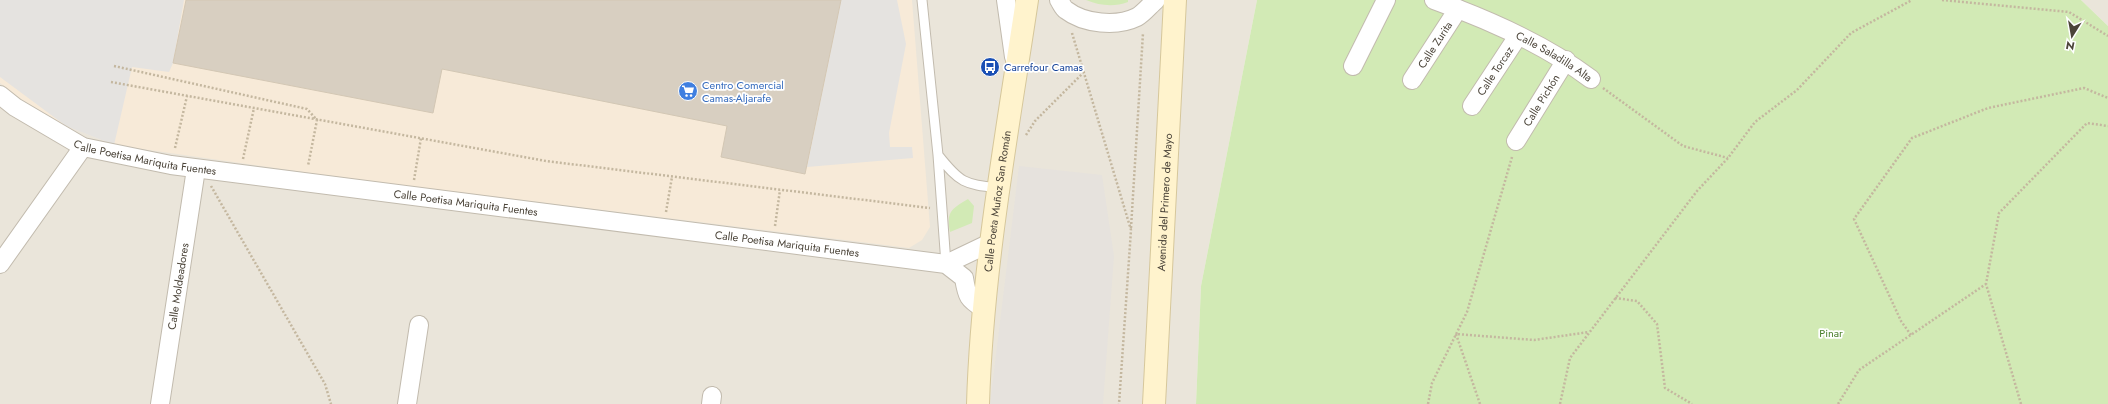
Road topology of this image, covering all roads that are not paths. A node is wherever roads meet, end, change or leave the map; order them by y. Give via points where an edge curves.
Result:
1 (922, 0) edge
2 (1006, 0) edge
3 (1027, 0) edge
4 (1175, 0) edge
5 (1386, 0) edge
6 (1434, 0) edge
7 (1062, 5) edge
8 (1150, 5) edge
9 (1458, 9) junction
10 (1518, 36) junction
11 (1566, 60) junction
12 (1353, 66) dead end
13 (1017, 71) junction
14 (1591, 79) road end
15 (1412, 80) dead end
16 (0, 95) edge
17 (1472, 106) dead end
18 (1516, 140) road end
19 (84, 147) junction
20 (938, 155) junction
21 (200, 169) junction
22 (998, 188) junction
23 (992, 242) junction
24 (0, 264) edge
25 (946, 264) junction
26 (984, 309) junction
27 (419, 325) dead end
28 (160, 404) edge
29 (407, 404) edge
30 (978, 404) edge
31 (1154, 404) edge

1 - 20 lane
2 - 13 street
3 - 13 main road, Calle Poeta Muñoz San Román
4 - 31 main road, Avenida del Primero de Mayo
5 - 12 street
6 - 9 street, Calle Saladilla Alta
7 - 8 street via 1083,18 1100,22 1121,22 1138,16
9 - 10 street, Calle Saladilla Alta
9 - 15 street, Calle Zurita
10 - 11 street, Calle Saladilla Alta
10 - 17 street, Calle Torcaz
11 - 14 street, Calle Saladilla Alta
11 - 18 street, Calle Pichón
13 - 22 main road, Calle Poeta Muñoz San Román
16 - 19 street, Calle Poetisa Mariquita Fuentes via 15,107
19 - 21 street, Calle Poetisa Mariquita Fuentes
19 - 24 street
20 - 22 lane via 955,176 972,185
20 - 25 lane
21 - 25 street, Calle Poetisa Mariquita Fuentes
21 - 28 street, Calle Moldeadores
22 - 23 main road, Calle Poeta Muñoz San Román
23 - 25 street
23 - 26 main road, Calle Poeta Muñoz San Román
25 - 26 street via 964,278 966,293 970,300
26 - 30 main road, Calle Poeta Muñoz San Román
27 - 29 street

